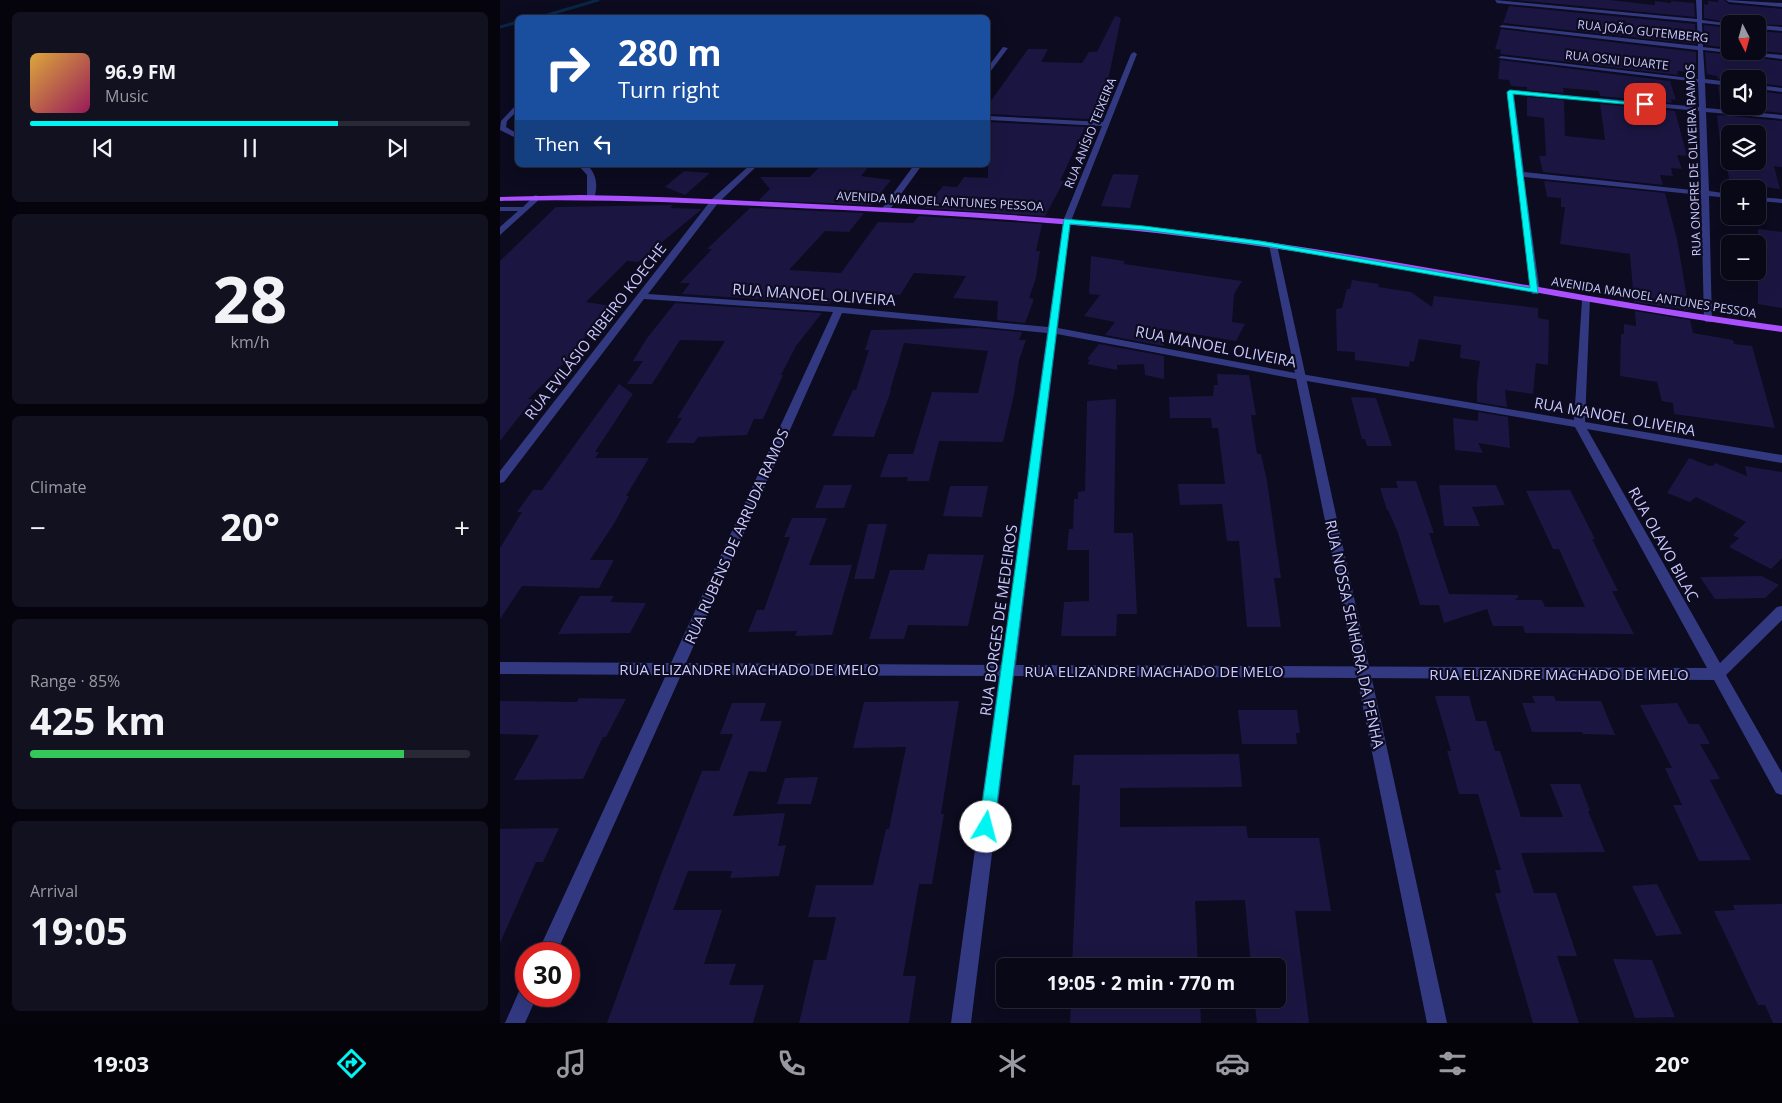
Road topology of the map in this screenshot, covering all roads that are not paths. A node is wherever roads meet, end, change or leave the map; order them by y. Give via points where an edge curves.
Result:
1 (1699, 0) edge
2 (1729, 0) edge
3 (1496, 1) edge
4 (1782, 5) edge
5 (1700, 21) junction
6 (1721, 23) edge
7 (1502, 28) dead end
8 (1766, 28) edge
9 (1782, 29) edge
10 (1004, 48) dead end
11 (1701, 49) junction
12 (1134, 54) dead end
13 (1782, 57) edge
14 (1501, 58) dead end
15 (990, 68) edge
16 (1702, 80) junction
17 (1721, 83) edge
18 (1766, 88) edge
19 (1782, 90) edge
20 (515, 108) edge
21 (1703, 109) junction
22 (1782, 117) edge
23 (990, 118) edge
24 (1106, 124) junction
25 (515, 135) edge
26 (585, 167) edge
27 (752, 167) edge
28 (917, 167) edge
29 (1520, 174) junction
30 (1706, 193) junction
31 (1721, 195) edge
32 (538, 197) junction
33 (592, 197) junction
34 (500, 199) edge
35 (1766, 200) edge
36 (714, 201) junction
37 (1782, 201) edge
38 (500, 209) edge
39 (525, 209) junction
40 (885, 210) junction
41 (1067, 221) junction
42 (500, 232) edge
43 (1273, 245) junction
44 (1535, 292) junction
45 (641, 296) junction
46 (1588, 300) junction
47 (839, 310) junction
48 (1709, 320) junction
49 (1782, 329) edge
50 (1052, 330) junction
51 (1301, 378) junction
52 (1579, 426) junction
53 (1782, 459) edge
54 (500, 479) edge
55 (1782, 611) edge
56 (500, 668) edge
57 (676, 669) junction
58 (1007, 671) junction
59 (1363, 672) junction
60 (1718, 674) junction
61 (1782, 788) edge
62 (551, 942) edge
63 (522, 1007) edge
64 (515, 1023) edge
65 (961, 1023) edge
66 (1437, 1023) edge

1 - 5 street, RUA ONOFRE DE OLIVEIRA RAMOS
2 - 4 street
3 - 5 street
5 - 6 street
5 - 11 street, RUA ONOFRE DE OLIVEIRA RAMOS
7 - 11 street, RUA JOÃO GUTEMBERG
8 - 9 street
10 - 15 street
11 - 13 street, RUA JOÃO GUTEMBERG
11 - 16 street, RUA ONOFRE DE OLIVEIRA RAMOS
12 - 24 street, RUA ANÍSIO TEIXEIRA
14 - 16 street, RUA OSNI DUARTE
16 - 17 street, RUA OSNI DUARTE
16 - 21 street, RUA ONOFRE DE OLIVEIRA RAMOS
18 - 19 street
20 - 25 street via 502,128
21 - 22 street
21 - 29 street via 1510,92
21 - 30 street, RUA ONOFRE DE OLIVEIRA RAMOS
23 - 24 street
24 - 41 street, RUA ANÍSIO TEIXEIRA
26 - 33 street via 593,179
27 - 36 street, RUA EVILÁSIO RIBEIRO KOECHE
28 - 40 street
29 - 30 street
29 - 44 street
30 - 31 street
30 - 48 street, RUA ONOFRE DE OLIVEIRA RAMOS
32 - 33 main road, AVENIDA MANOEL ANTUNES PESSOA
32 - 34 main road, AVENIDA MANOEL ANTUNES PESSOA
32 - 39 street
33 - 36 main road, AVENIDA MANOEL ANTUNES PESSOA
35 - 37 street
36 - 40 main road, AVENIDA MANOEL ANTUNES PESSOA
36 - 45 street, RUA EVILÁSIO RIBEIRO KOECHE
38 - 39 street
39 - 42 street
40 - 41 main road, AVENIDA MANOEL ANTUNES PESSOA
41 - 43 main road, AVENIDA MANOEL ANTUNES PESSOA
41 - 50 street, RUA BORGES DE MEDEIROS
43 - 44 main road, AVENIDA MANOEL ANTUNES PESSOA
43 - 51 street, RUA NOSSA SENHORA DA PENHA
44 - 46 main road, AVENIDA MANOEL ANTUNES PESSOA
45 - 47 street, RUA MANOEL OLIVEIRA
45 - 54 street, RUA EVILÁSIO RIBEIRO KOECHE
46 - 48 main road, AVENIDA MANOEL ANTUNES PESSOA
46 - 52 street
47 - 50 street, RUA MANOEL OLIVEIRA
47 - 57 street, RUA RUBENS DE ARRUDA RAMOS
48 - 49 main road, AVENIDA MANOEL ANTUNES PESSOA
50 - 51 street, RUA MANOEL OLIVEIRA
50 - 58 street, RUA BORGES DE MEDEIROS
51 - 52 street, RUA MANOEL OLIVEIRA
51 - 59 street, RUA NOSSA SENHORA DA PENHA
52 - 53 street, RUA MANOEL OLIVEIRA
52 - 60 street, RUA OLAVO BILAC
55 - 60 street
56 - 57 street, RUA ELIZANDRE MACHADO DE MELO
57 - 58 street, RUA ELIZANDRE MACHADO DE MELO
57 - 62 street, RUA RUBENS DE ARRUDA RAMOS
58 - 59 street, RUA ELIZANDRE MACHADO DE MELO
58 - 65 street, RUA BORGES DE MEDEIROS
59 - 60 street, RUA ELIZANDRE MACHADO DE MELO
59 - 66 street, RUA NOSSA SENHORA DA PENHA
60 - 61 street, RUA OLAVO BILAC
63 - 64 street

